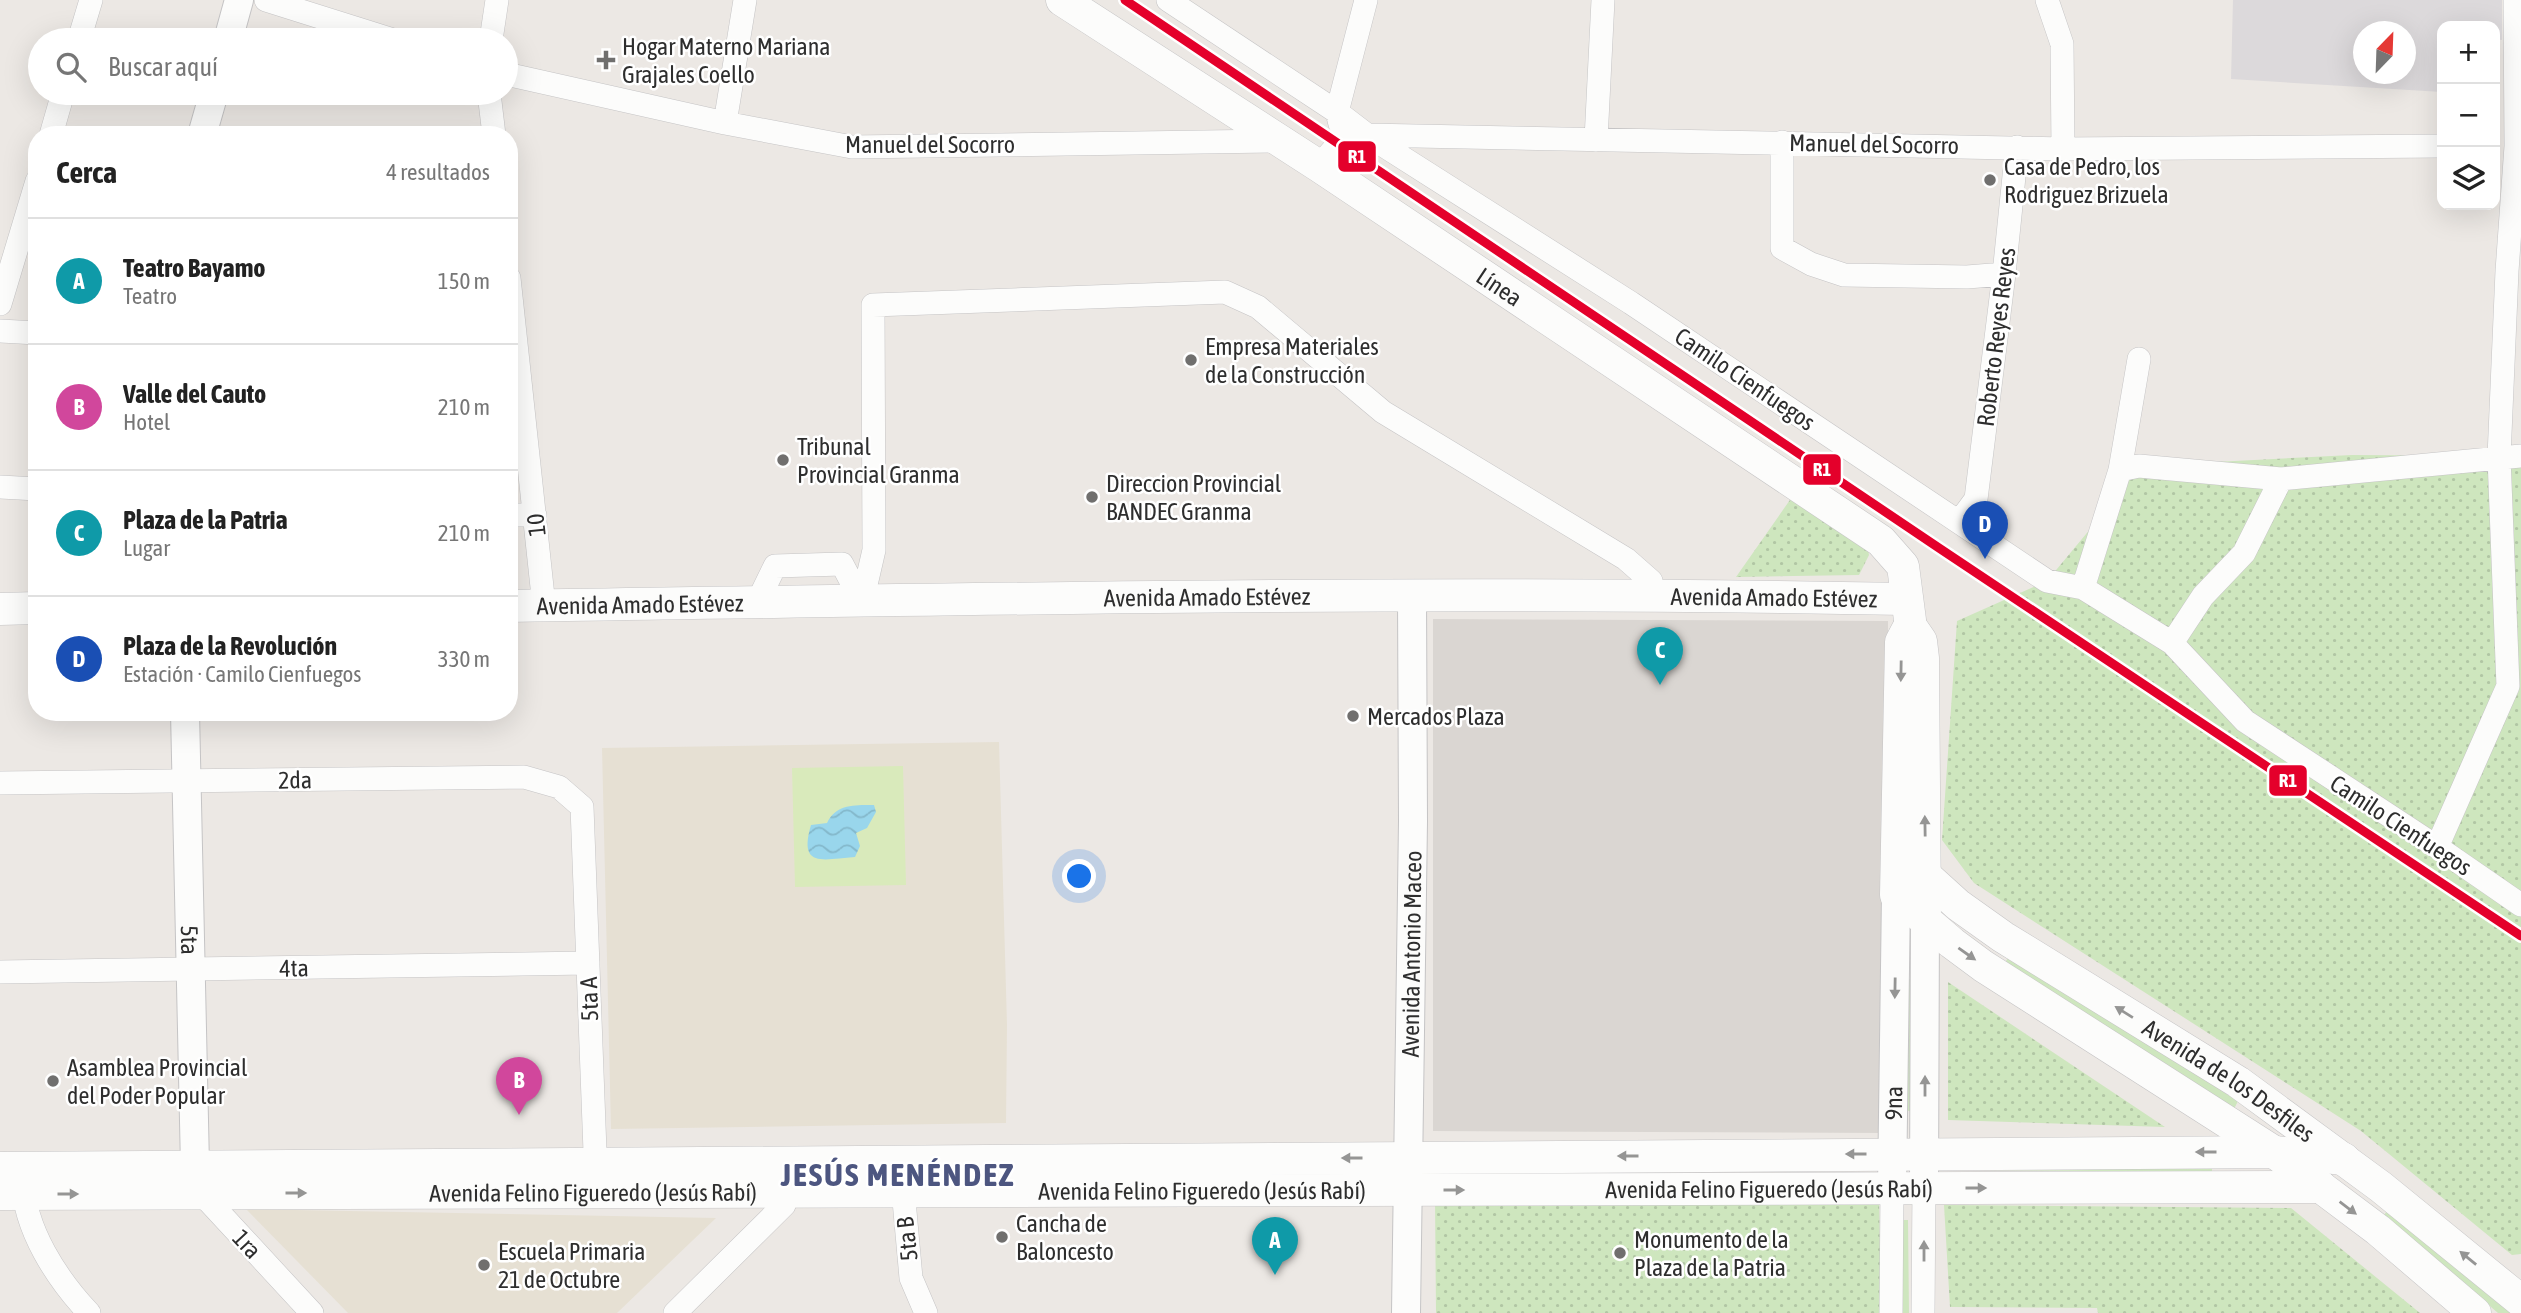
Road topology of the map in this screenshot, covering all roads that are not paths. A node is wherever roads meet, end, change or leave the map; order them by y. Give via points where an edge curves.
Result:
1 (91, 0) edge
2 (239, 0) edge
3 (266, 0) edge
4 (498, 0) edge
5 (745, 0) edge
6 (1062, 0) edge
7 (1168, 0) edge
8 (1366, 0) edge
9 (1603, 0) edge
10 (2047, 0) edge
11 (2515, 0) edge
12 (83, 28) edge
13 (231, 28) edge
14 (355, 28) edge
15 (493, 28) edge
16 (518, 77) edge
17 (60, 105) edge
18 (211, 105) edge
19 (490, 105) edge
20 (1337, 112) junction
21 (725, 123) junction
22 (54, 126) edge
23 (205, 126) edge
24 (493, 126) edge
25 (1356, 136) junction
26 (1596, 139) junction
27 (1278, 141) junction
28 (1782, 142) junction
29 (2510, 145) edge
30 (2437, 146) edge
31 (2017, 147) junction
32 (2063, 149) junction
33 (1319, 166) junction
34 (28, 211) edge
35 (2004, 274) junction
36 (0, 304) edge
37 (0, 331) edge
38 (28, 333) edge
39 (2139, 359) dead end
40 (518, 390) edge
41 (2510, 457) edge
42 (2120, 470) junction
43 (2281, 479) junction
44 (0, 487) edge
45 (28, 489) edge
46 (518, 515) edge
47 (535, 515) junction
48 (1959, 522) junction
49 (2083, 588) junction
50 (1652, 594) junction
51 (1412, 596) junction
52 (862, 602) junction
53 (518, 606) edge
54 (544, 606) junction
55 (28, 608) edge
56 (0, 609) edge
57 (1908, 612) junction
58 (2172, 643) junction
59 (2515, 689) edge
60 (185, 721) edge
61 (186, 782) junction
62 (0, 783) edge
63 (582, 807) joint
64 (2437, 847) junction
65 (1926, 876) junction
66 (1896, 895) junction
67 (2521, 905) edge
68 (1925, 919) junction
69 (588, 963) junction
70 (191, 969) junction
71 (0, 972) edge
72 (2274, 1152) junction
73 (1892, 1154) junction
74 (1924, 1154) junction
75 (1408, 1158) junction
76 (2344, 1159) junction
77 (902, 1176) junction
78 (596, 1178) junction
79 (199, 1180) junction
80 (11, 1181) edge
81 (2321, 1187) junction
82 (1924, 1188) junction
83 (1892, 1189) junction
84 (1406, 1190) junction
85 (782, 1192) junction
86 (2521, 1301) edge
87 (89, 1313) edge
88 (312, 1313) edge
89 (675, 1313) edge
90 (926, 1313) edge
91 (1406, 1313) edge
92 (1891, 1313) edge
93 (1923, 1313) edge
94 (2475, 1313) edge

1 - 12 street
2 - 13 street
3 - 14 street
4 - 15 street
5 - 21 street
6 - 27 main road, Línea
7 - 20 street
8 - 20 street
9 - 26 street
10 - 32 street via 2062,44
11 - 29 street
16 - 21 street, Manuel del Socorro
17 - 22 street
18 - 23 street
19 - 24 street
20 - 25 street
21 - 27 street, Manuel del Socorro via 852,147
25 - 26 street, Manuel del Socorro
25 - 33 street
25 - 48 street, Camilo Cienfuegos via 1631,303
26 - 28 street, Manuel del Socorro
27 - 33 main road, Línea
28 - 31 street, Manuel del Socorro
28 - 35 street via 1782,248 1844,275
29 - 41 street
30 - 32 street, Manuel del Socorro
31 - 32 street, Manuel del Socorro
31 - 35 street, Roberto Reyes Reyes
33 - 57 main road, Línea via 1881,541 1903,566
34 - 36 street
35 - 48 street, Roberto Reyes Reyes via 1976,499
37 - 38 street
39 - 42 street
40 - 47 street, 10
41 - 43 street
41 - 59 street
42 - 43 street via 2139,466
42 - 49 street
43 - 58 street via 2244,553 2203,596
44 - 45 street
46 - 47 street
47 - 54 street, 10
48 - 49 street, Camilo Cienfuegos via 2047,581
49 - 58 street, Camilo Cienfuegos
50 - 51 main road, Avenida Amado Estévez
50 - 52 street via 1651,582 1626,559 1382,412 1258,307 1225,292 873,304 874,550
50 - 57 main road, Avenida Amado Estévez
51 - 52 main road, Avenida Amado Estévez
51 - 75 street, Avenida Antonio Maceo
52 - 54 main road, Avenida Amado Estévez
53 - 54 main road, Avenida Amado Estévez
55 - 56 main road
65 -> 57 main road via 1923,657
57 -> 66 main road via 1901,642
58 - 64 street, Camilo Cienfuegos via 2245,721
59 - 64 street
60 - 61 street, 5ta
61 - 62 street, 2da
61 - 63 street, 2da via 524,777 559,787
61 - 70 street, 5ta
63 - 69 street, 5ta A
64 - 67 street, Camilo Cienfuegos
65 - 68 main road
76 -> 65 main road, Avenida de los Desfiles via 2238,1082 2003,937
66 - 68 main road, Avenida de los Desfiles
66 -> 73 street, 9na
68 -> 72 main road, Avenida de los Desfiles via 1983,966
74 -> 68 street, 9na
69 - 70 street, 4ta
69 - 78 street, 5ta A
70 - 71 street, 4ta
70 - 79 street, 5ta
72 -> 74 main road, Avenida Felino Figueredo (Jesús Rabí)
72 - 76 main road, Avenida Felino Figueredo (Jesús Rabí)
72 - 81 main road, Avenida de los Desfiles
73 - 74 main road, Avenida Felino Figueredo (Jesús Rabí)
73 -> 75 main road, Avenida Felino Figueredo (Jesús Rabí)
73 - 83 street, 9na
74 - 82 street, 9na
75 -> 77 main road, Avenida Felino Figueredo (Jesús Rabí)
75 - 84 street, Avenida Antonio Maceo
86 -> 76 main road, Avenida de los Desfiles
77 - 78 main road, Avenida Felino Figueredo (Jesús Rabí)
77 - 84 main road, Avenida Felino Figueredo (Jesús Rabí)
77 - 85 main road, Avenida Felino Figueredo (Jesús Rabí)
77 - 90 street, 5ta B via 911,1278
78 - 79 main road, Avenida Felino Figueredo (Jesús Rabí)
78 - 85 main road, Avenida Felino Figueredo (Jesús Rabí)
79 - 80 main road, Avenida Felino Figueredo (Jesús Rabí)
79 - 88 street, 1ra
80 - 87 street via 38,1240 72,1295
82 -> 81 main road, Avenida Felino Figueredo (Jesús Rabí)
81 -> 94 main road, Avenida de los Desfiles
82 - 83 main road, Avenida Felino Figueredo (Jesús Rabí)
93 -> 82 street
84 -> 83 main road, Avenida Felino Figueredo (Jesús Rabí)
83 - 92 street, 9na
84 - 91 street, Avenida Antonio Maceo
85 - 89 street via 784,1205

